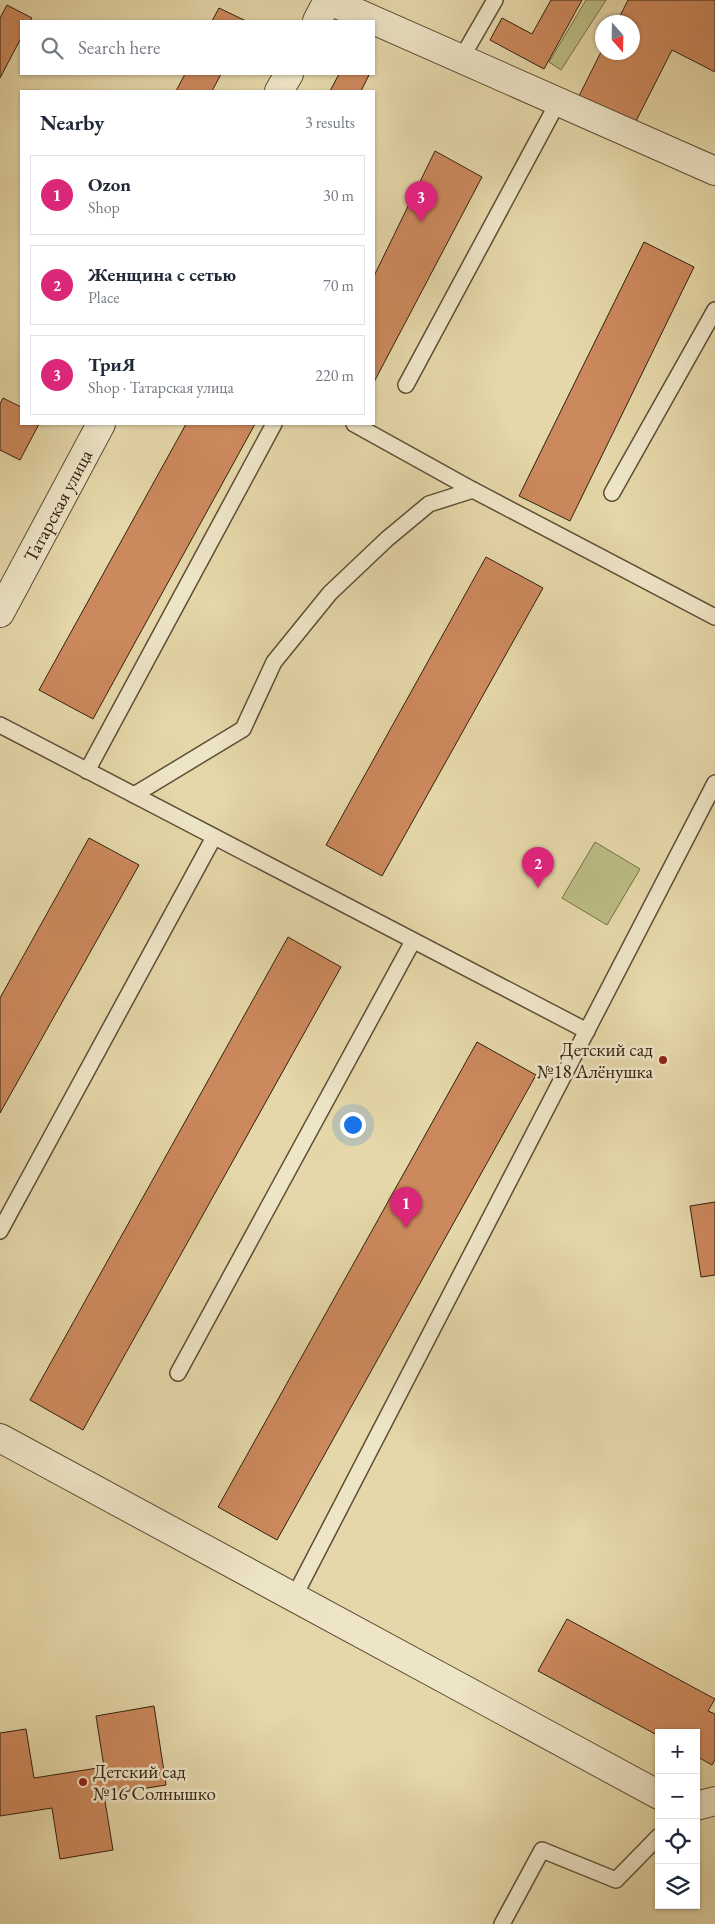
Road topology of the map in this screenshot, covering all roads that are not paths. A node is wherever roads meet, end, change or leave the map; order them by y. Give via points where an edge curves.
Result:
1 (328, 0) edge
2 (495, 0) edge
3 (318, 20) edge
4 (373, 20) edge
5 (375, 21) edge
6 (461, 59) junction
7 (288, 75) edge
8 (280, 90) edge
9 (558, 102) junction
10 (715, 171) edge
11 (715, 310) edge
12 (406, 385) dead end
13 (100, 425) edge
14 (273, 425) edge
15 (356, 425) edge
16 (473, 490) junction
17 (612, 494) dead end
18 (0, 613) edge
19 (715, 618) edge
20 (0, 725) edge
21 (87, 770) junction
22 (715, 783) edge
23 (134, 795) junction
24 (214, 837) junction
25 (414, 940) junction
26 (587, 1031) junction
27 (0, 1231) edge
28 (178, 1373) dead end
29 (0, 1438) edge
30 (294, 1597) junction
31 (655, 1793) edge
32 (715, 1801) edge
33 (700, 1805) edge
34 (655, 1840) edge
35 (502, 1924) edge

1 - 3 street
1 - 4 street
2 - 6 lane
5 - 6 street
6 - 9 street
7 - 8 street
9 - 10 street
9 - 12 lane
11 - 17 lane
13 - 18 street, Татарская улица
14 - 21 lane
15 - 16 lane
16 - 19 lane
16 - 23 lane via 429,504 330,593 274,662 243,729
20 - 21 lane
21 - 23 lane
22 - 26 lane
23 - 24 lane
24 - 25 lane
24 - 27 lane
25 - 26 lane
25 - 28 lane
26 - 30 lane
29 - 30 street
30 - 31 street
32 - 33 street
34 - 35 lane via 616,1880 542,1850

